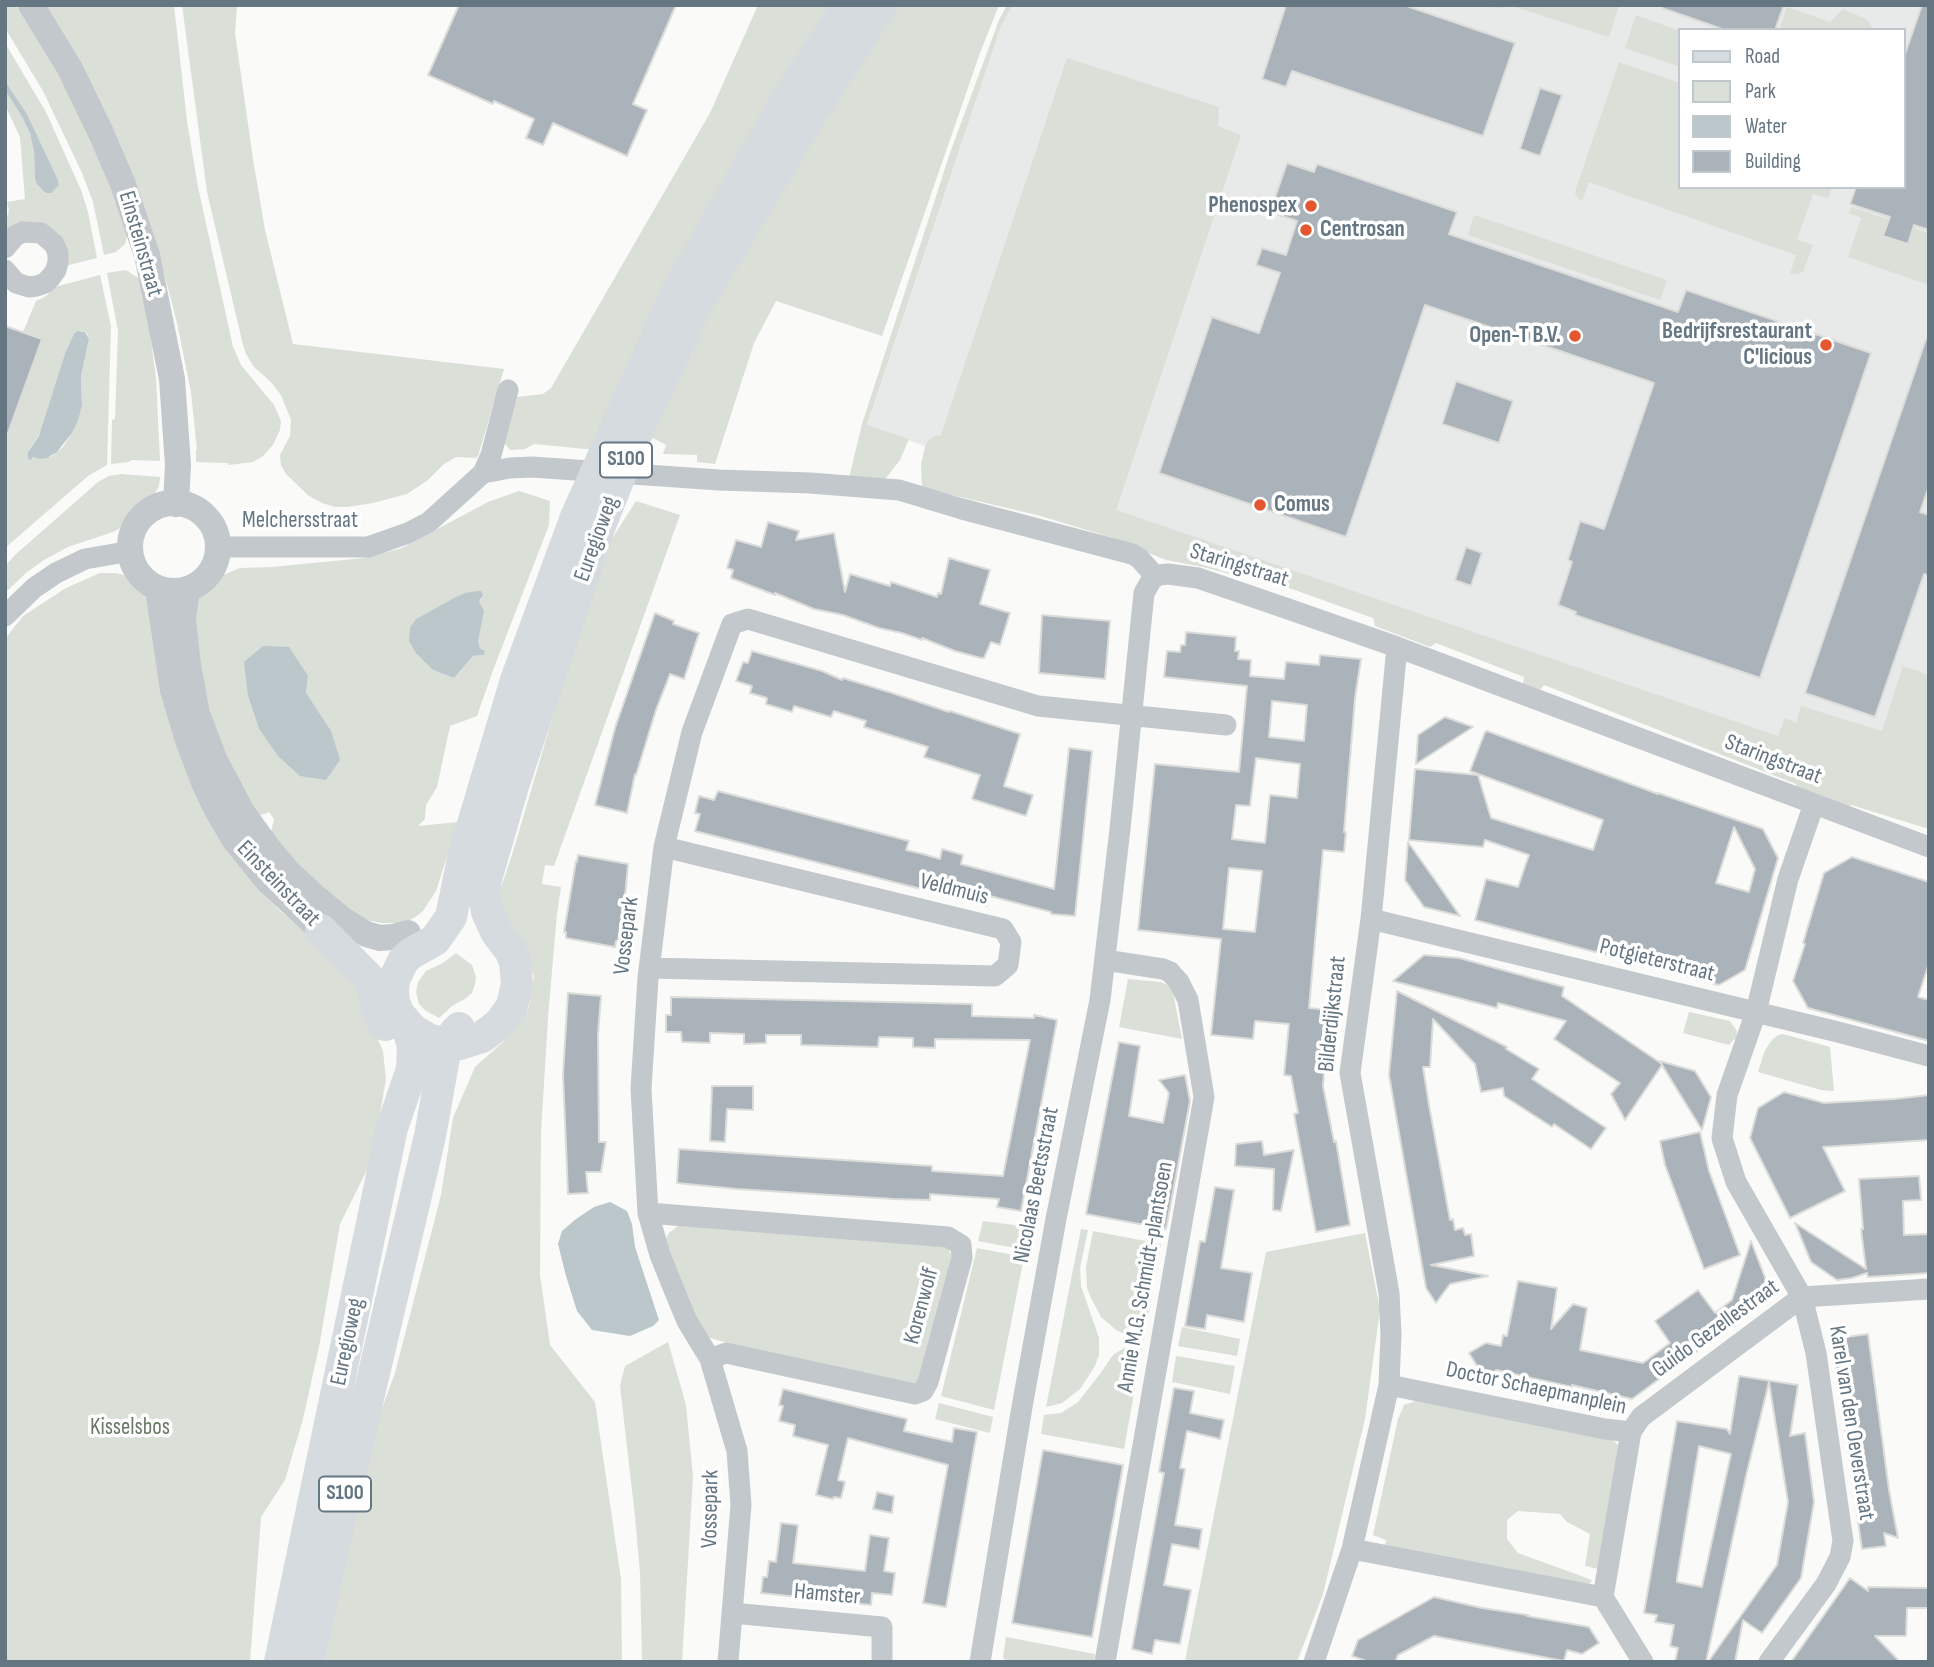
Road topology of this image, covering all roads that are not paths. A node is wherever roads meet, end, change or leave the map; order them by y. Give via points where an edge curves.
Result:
1 (31, 5) edge
2 (849, 5) edge
3 (881, 5) edge
4 (5, 248) edge
5 (5, 270) edge
6 (508, 390) dead end
7 (483, 473) junction
8 (176, 503) junction
9 (220, 547) junction
10 (131, 551) junction
11 (1156, 577) junction
12 (158, 588) junction
13 (187, 589) junction
14 (5, 616) edge
15 (1397, 647) junction
16 (1132, 716) junction
17 (1226, 725) dead end
18 (1815, 804) junction
19 (1929, 846) edge
20 (664, 847) junction
21 (1371, 919) junction
22 (427, 928) junction
23 (321, 930) junction
24 (1105, 960) junction
25 (649, 968) junction
26 (393, 990) junction
27 (1756, 1012) junction
28 (407, 1023) junction
29 (460, 1043) junction
30 (1929, 1056) edge
31 (392, 1128) junction
32 (648, 1213) junction
33 (1929, 1289) edge
34 (1802, 1297) junction
35 (710, 1359) junction
36 (1389, 1385) junction
37 (1631, 1432) junction
38 (1352, 1549) junction
39 (1603, 1597) junction
40 (732, 1613) junction
41 (280, 1662) edge
42 (308, 1662) edge
43 (729, 1662) edge
44 (882, 1662) edge
45 (980, 1662) edge
46 (1105, 1662) edge
47 (1314, 1662) edge
48 (1643, 1662) edge
49 (1769, 1662) edge

1 - 8 street, Einsteinstraat via 102,133 146,255 172,380
2 - 22 main road, Euregioweg / S100 via 792,91 677,292 623,410 576,517 516,680 464,854 451,917
3 - 29 main road, Euregioweg / S100 via 698,302 643,418 599,528 486,879 487,912 511,952 517,973 512,1006 491,1031
4 - 5 street via 23,232 41,233 54,244 58,261 51,277 37,286 16,283
6 - 7 street, Melchersstraat
7 - 9 street, Melchersstraat via 429,522 368,547
7 - 11 street, Staringstraat via 533,467 899,490 1132,554
8 - 9 street via 200,512 210,522
8 - 10 street via 161,505 142,517 132,536
9 - 13 street via 211,572
10 - 12 street via 140,574
10 - 14 street via 85,559 56,573
11 - 15 street, Staringstraat via 1198,578
11 - 16 street, Nicolaas Beetsstraat via 1144,593
12 - 13 street
12 - 23 street, Einsteinstraat via 173,690 216,808 268,881
13 - 22 street, Einsteinstraat via 183,619 197,714 215,761 268,848 288,872 366,934 393,937
15 - 18 street, Staringstraat
15 - 21 street, Bilderdijkstraat
16 - 17 street
16 - 20 street, Vossepark via 1038,706 748,619 732,624 692,732
16 - 24 street, Nicolaas Beetsstraat
18 - 19 street, Staringstraat
18 - 27 street, Karel van den Oeverstraat via 1788,879
20 - 25 street, Vossepark
20 - 25 street, Veldmuis via 1003,929 1011,942 1008,965 995,976
21 - 27 street, Potgieterstraat
21 - 36 street, Bilderdijkstraat via 1350,1073 1389,1293
22 - 26 main road via 435,940 403,961
22 - 29 main road via 464,931 481,940 499,971 491,1006 483,1016 454,1032
23 - 26 street, Einsteinstraat via 369,957
23 - 31 main road via 368,977 380,1018 394,1042
24 - 45 street, Nicolaas Beetsstraat via 1032,1350
24 - 46 street, Annie M.G. Schmidt-plantsoen via 1163,969 1179,982 1188,1000 1204,1097
25 - 32 street, Vossepark via 641,1089
26 - 28 main road, Euregioweg via 399,1014
27 - 30 street, Potgieterstraat
27 - 34 street, Karel van den Oeverstraat via 1727,1096 1722,1138 1736,1182
28 - 29 main road via 430,1040
28 - 31 main road, Euregioweg / S100 via 412,1069
29 - 42 main road, Euregioweg / S100 via 462,1053 430,1136
31 - 41 main road, Euregioweg / S100
32 - 35 street, Vossepark via 687,1321
32 - 35 street, Korenwolf via 948,1237 961,1245 962,1258 923,1391 915,1394 726,1353
33 - 34 street, Guido Gezellestraat
34 - 37 street, Guido Gezellestraat via 1641,1417
34 - 49 street, Karel van den Oeverstraat via 1816,1353 1843,1541 1826,1584
35 - 40 street, Vossepark via 737,1451 741,1506
36 - 37 street, Doctor Schaepmanplein
36 - 38 street
37 - 39 street, Doctor Schaepmanplein
38 - 39 street
38 - 47 street
39 - 48 street
40 - 43 street, Vossepark
40 - 44 street, Hamster via 882,1627

